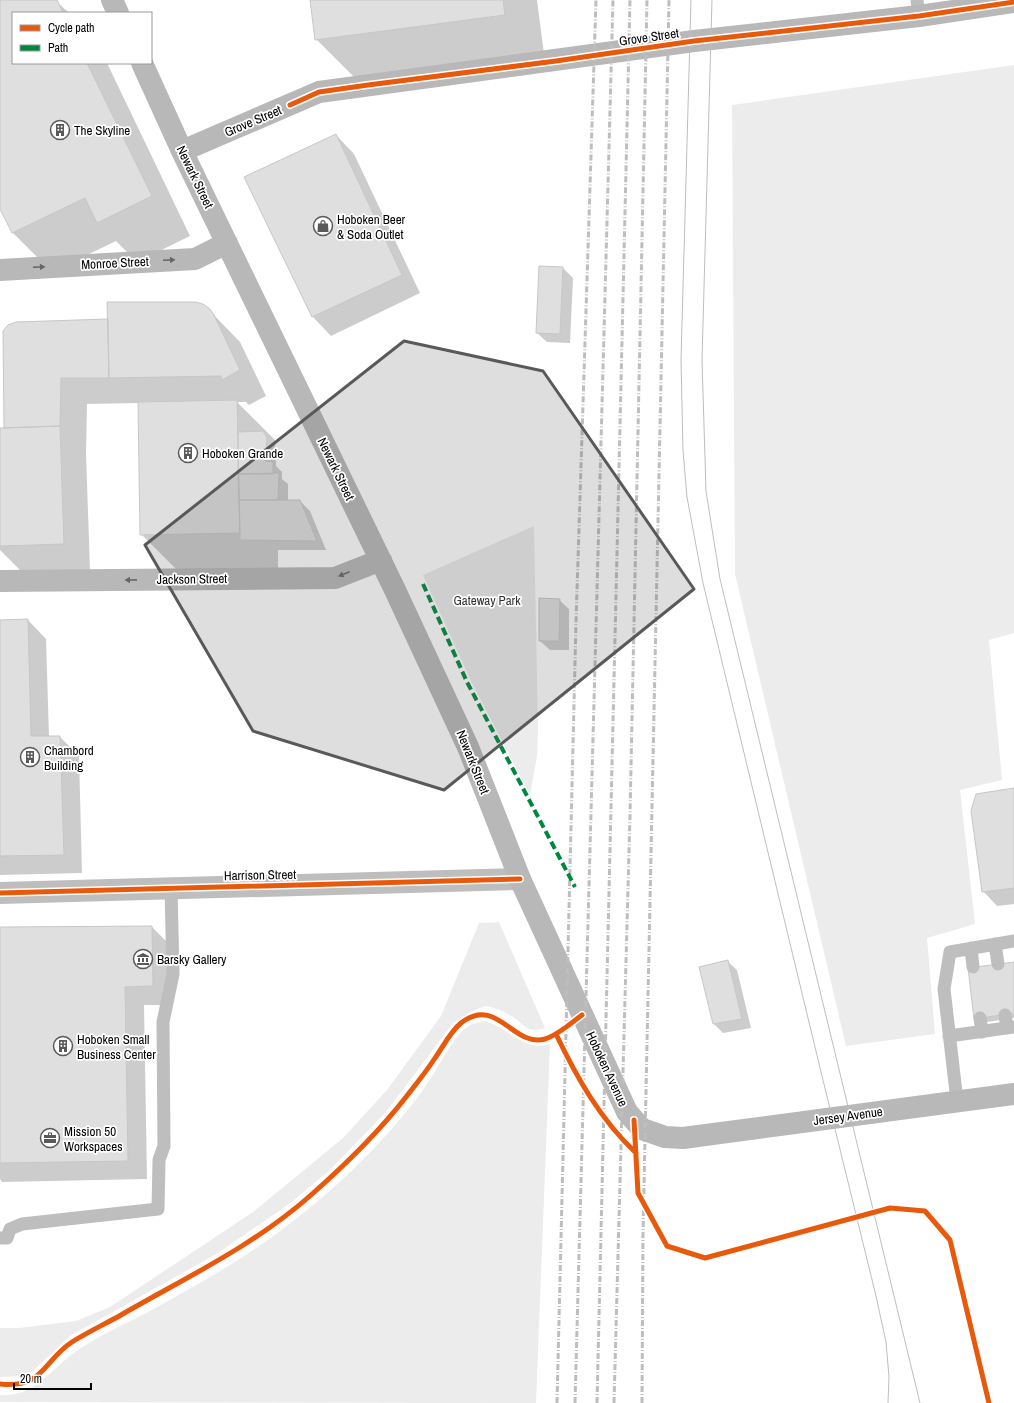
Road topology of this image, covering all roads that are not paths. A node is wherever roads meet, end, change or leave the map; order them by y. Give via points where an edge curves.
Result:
1 (112, 0) edge
2 (1014, 2) edge
3 (918, 8) edge
4 (118, 12) edge
5 (142, 64) edge
6 (182, 151) junction
7 (227, 243) junction
8 (0, 270) edge
9 (381, 560) junction
10 (0, 581) edge
11 (520, 879) junction
12 (171, 888) junction
13 (0, 893) edge
14 (1014, 941) edge
15 (995, 944) junction
16 (971, 948) junction
17 (998, 964) dead end
18 (973, 967) dead end
19 (980, 1018) dead end
20 (1009, 1023) edge
21 (982, 1032) junction
22 (949, 1036) junction
23 (1014, 1094) edge
24 (957, 1101) junction
25 (683, 1138) joint
26 (0, 1238) edge

1 - 4 main road
2 - 3 main road, Grove Street
3 - 6 main road, Grove Street via 319,92
5 - 6 main road, Newark Street
6 - 7 main road, Newark Street
8 -> 7 main road, Monroe Street via 195,259
7 - 9 main road, Newark Street
9 -> 10 main road, Jackson Street via 335,578
9 - 11 main road, Newark Street via 468,747
11 - 12 street, Harrison Street
11 - 25 main road, Hoboken Avenue via 627,1112 642,1129 665,1137
12 - 13 street, Harrison Street
12 - 26 lane via 173,974 163,1022 164,1146 159,1160 158,1209 22,1224 10,1229 7,1238
14 - 15 lane
15 - 16 lane
15 - 17 lane
16 - 18 lane
16 - 22 lane via 950,952 944,989
19 - 21 lane
20 - 21 lane
21 - 22 lane
22 - 24 lane
23 - 24 main road, Jersey Avenue
24 - 25 main road, Jersey Avenue

